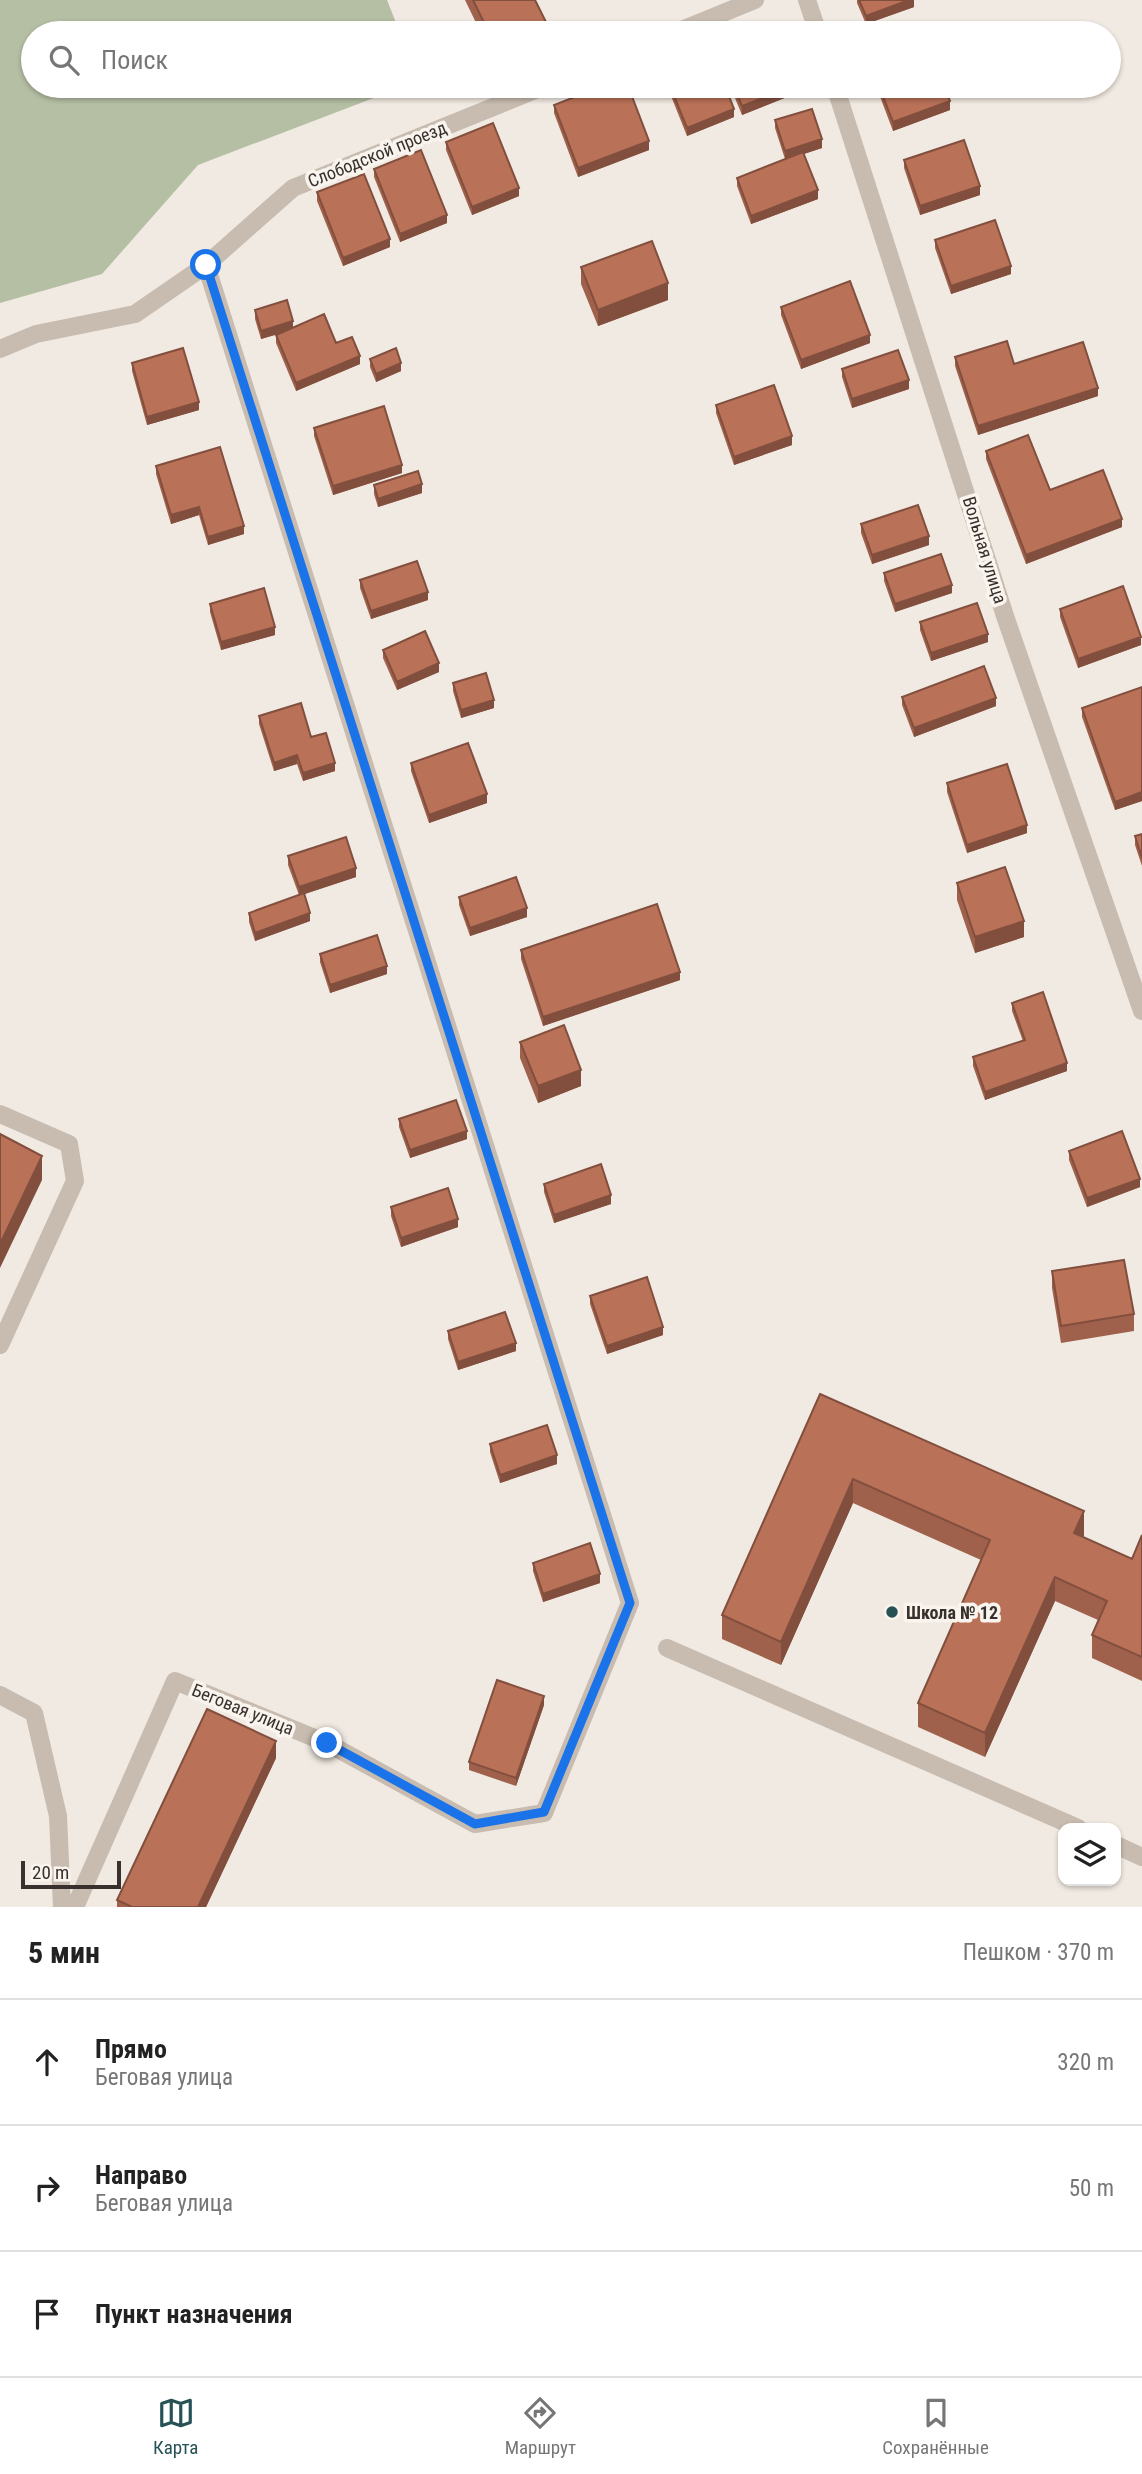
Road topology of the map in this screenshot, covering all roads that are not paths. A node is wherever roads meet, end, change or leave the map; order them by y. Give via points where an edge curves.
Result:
1 (755, 0) edge
2 (807, 0) edge
3 (703, 21) edge
4 (814, 21) edge
5 (515, 98) edge
6 (839, 98) edge
7 (206, 265) junction
8 (0, 349) edge
9 (1142, 1011) edge
10 (0, 1114) edge
11 (0, 1345) edge
12 (667, 1648) dead end
13 (0, 1695) edge
14 (1067, 1823) edge
15 (1121, 1847) edge
16 (1142, 1857) edge
17 (62, 1907) edge
18 (75, 1907) edge

1 - 3 street
2 - 4 street
5 - 7 street, Слободской проезд via 293,188
6 - 9 street, Вольная улица via 1006,619
7 - 8 street, Слободской проезд via 135,314 36,334
7 - 18 street, Беговая улица via 630,1603 544,1812 475,1824 327,1743 175,1681
10 - 11 street via 69,1144 75,1181
12 - 14 street
13 - 17 street via 34,1713 58,1816
15 - 16 street

